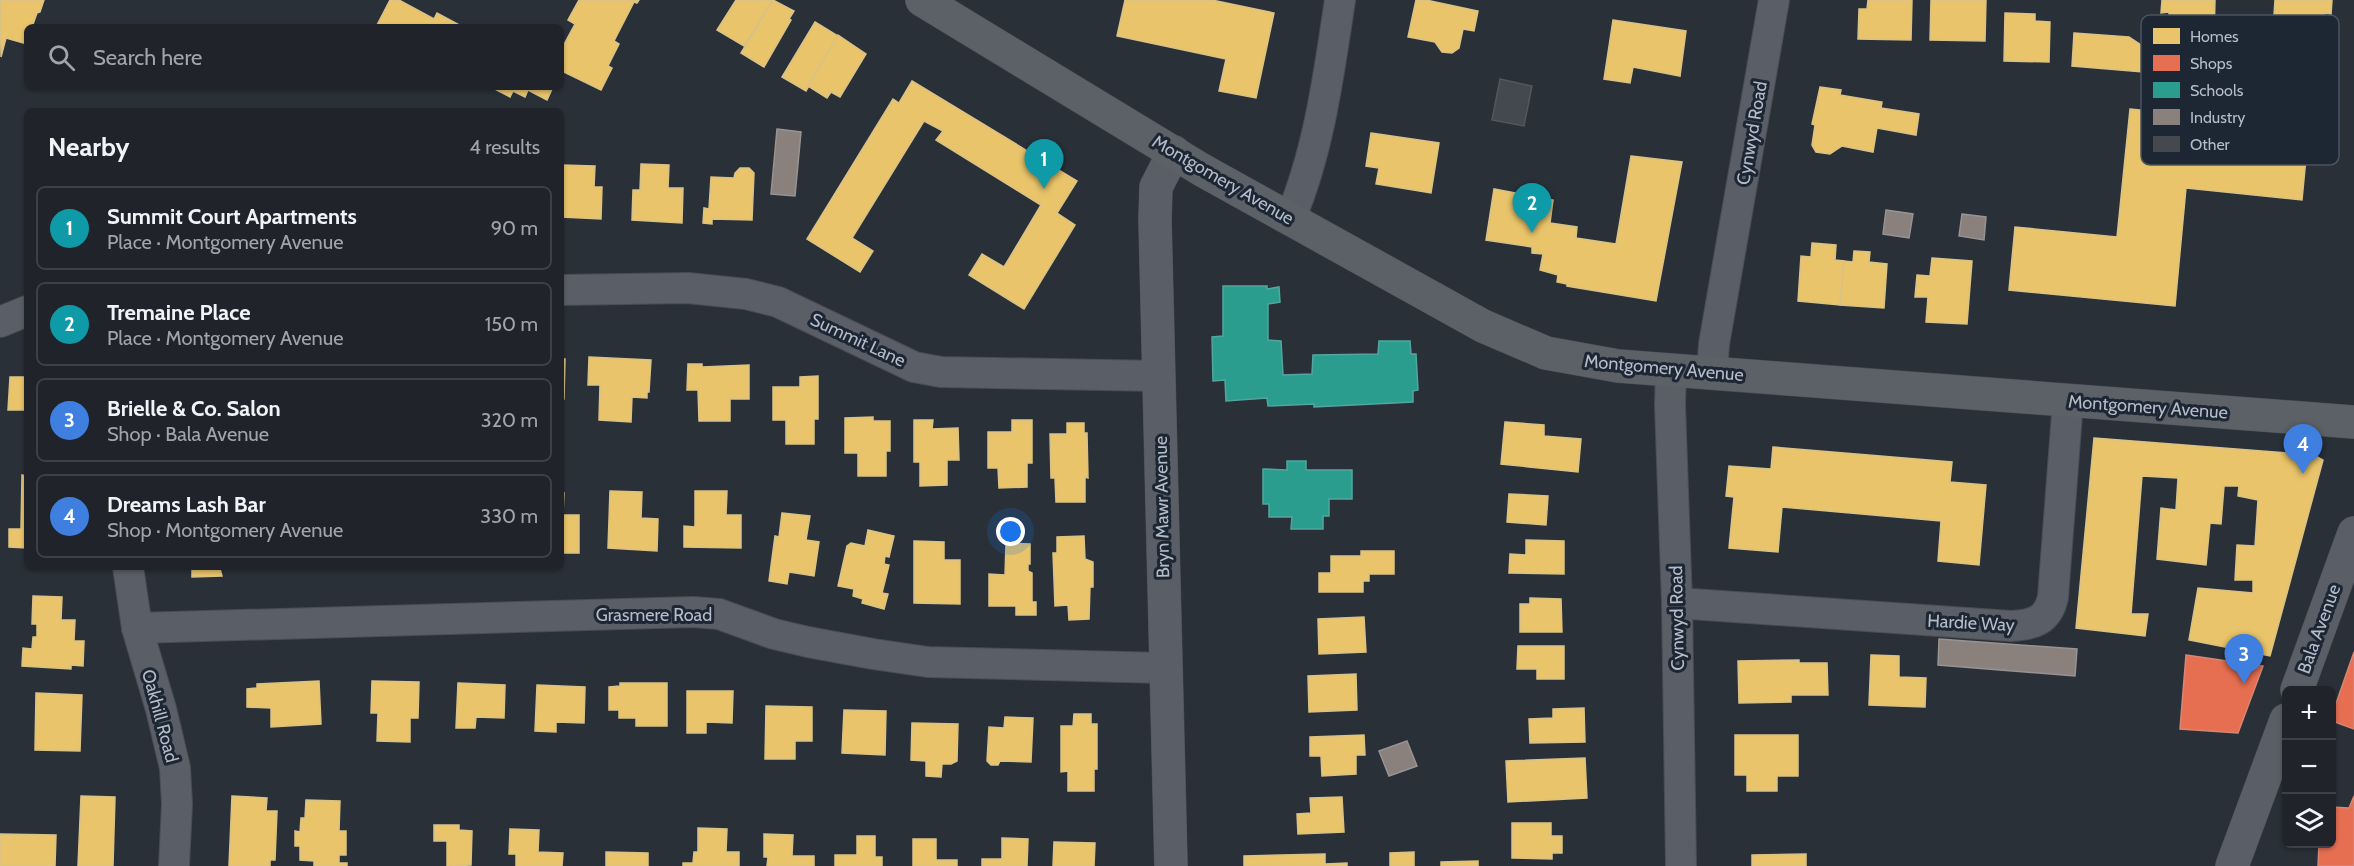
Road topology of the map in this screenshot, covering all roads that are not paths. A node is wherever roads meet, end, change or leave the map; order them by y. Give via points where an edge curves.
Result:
1 (1340, 0) edge
2 (1774, 0) edge
3 (939, 4) edge
4 (1174, 152) junction
5 (1290, 219) junction
6 (564, 290) edge
7 (24, 312) edge
8 (0, 322) edge
9 (1671, 370) junction
10 (1713, 373) junction
11 (1159, 376) junction
12 (2068, 401) junction
13 (2354, 422) edge
14 (2354, 533) edge
15 (128, 570) edge
16 (1677, 603) junction
17 (137, 628) junction
18 (1164, 668) junction
19 (2298, 686) edge
20 (2282, 731) edge
21 (174, 866) edge
22 (1171, 866) edge
23 (1681, 866) edge
24 (2232, 866) edge

1 - 5 street via 1316,134 1303,188
2 - 10 street, Cynwyd Road via 1714,345
3 - 4 main road, Montgomery Avenue
4 - 5 main road, Montgomery Avenue
4 - 11 street, Bryn Mawr Avenue via 1156,188
5 - 9 main road, Montgomery Avenue via 1483,326 1524,344 1570,359
6 - 11 street, Summit Lane via 688,288 746,294 778,302 914,367 941,372
7 - 8 street
9 - 10 main road, Montgomery Avenue
9 - 16 street, Cynwyd Road
10 - 12 main road, Montgomery Avenue
11 - 18 street, Bryn Mawr Avenue
12 - 13 main road, Montgomery Avenue
12 - 16 street, Hardie Way via 2053,597 2048,614 2038,621 2011,626
14 - 19 street, Bala Avenue
15 - 17 street, Oakhill Road
16 - 23 street, Cynwyd Road
17 - 18 street, Grasmere Road via 693,612 719,614 808,642 928,662
17 - 21 street, Oakhill Road via 175,768
18 - 22 street, Bryn Mawr Avenue
20 - 24 street

